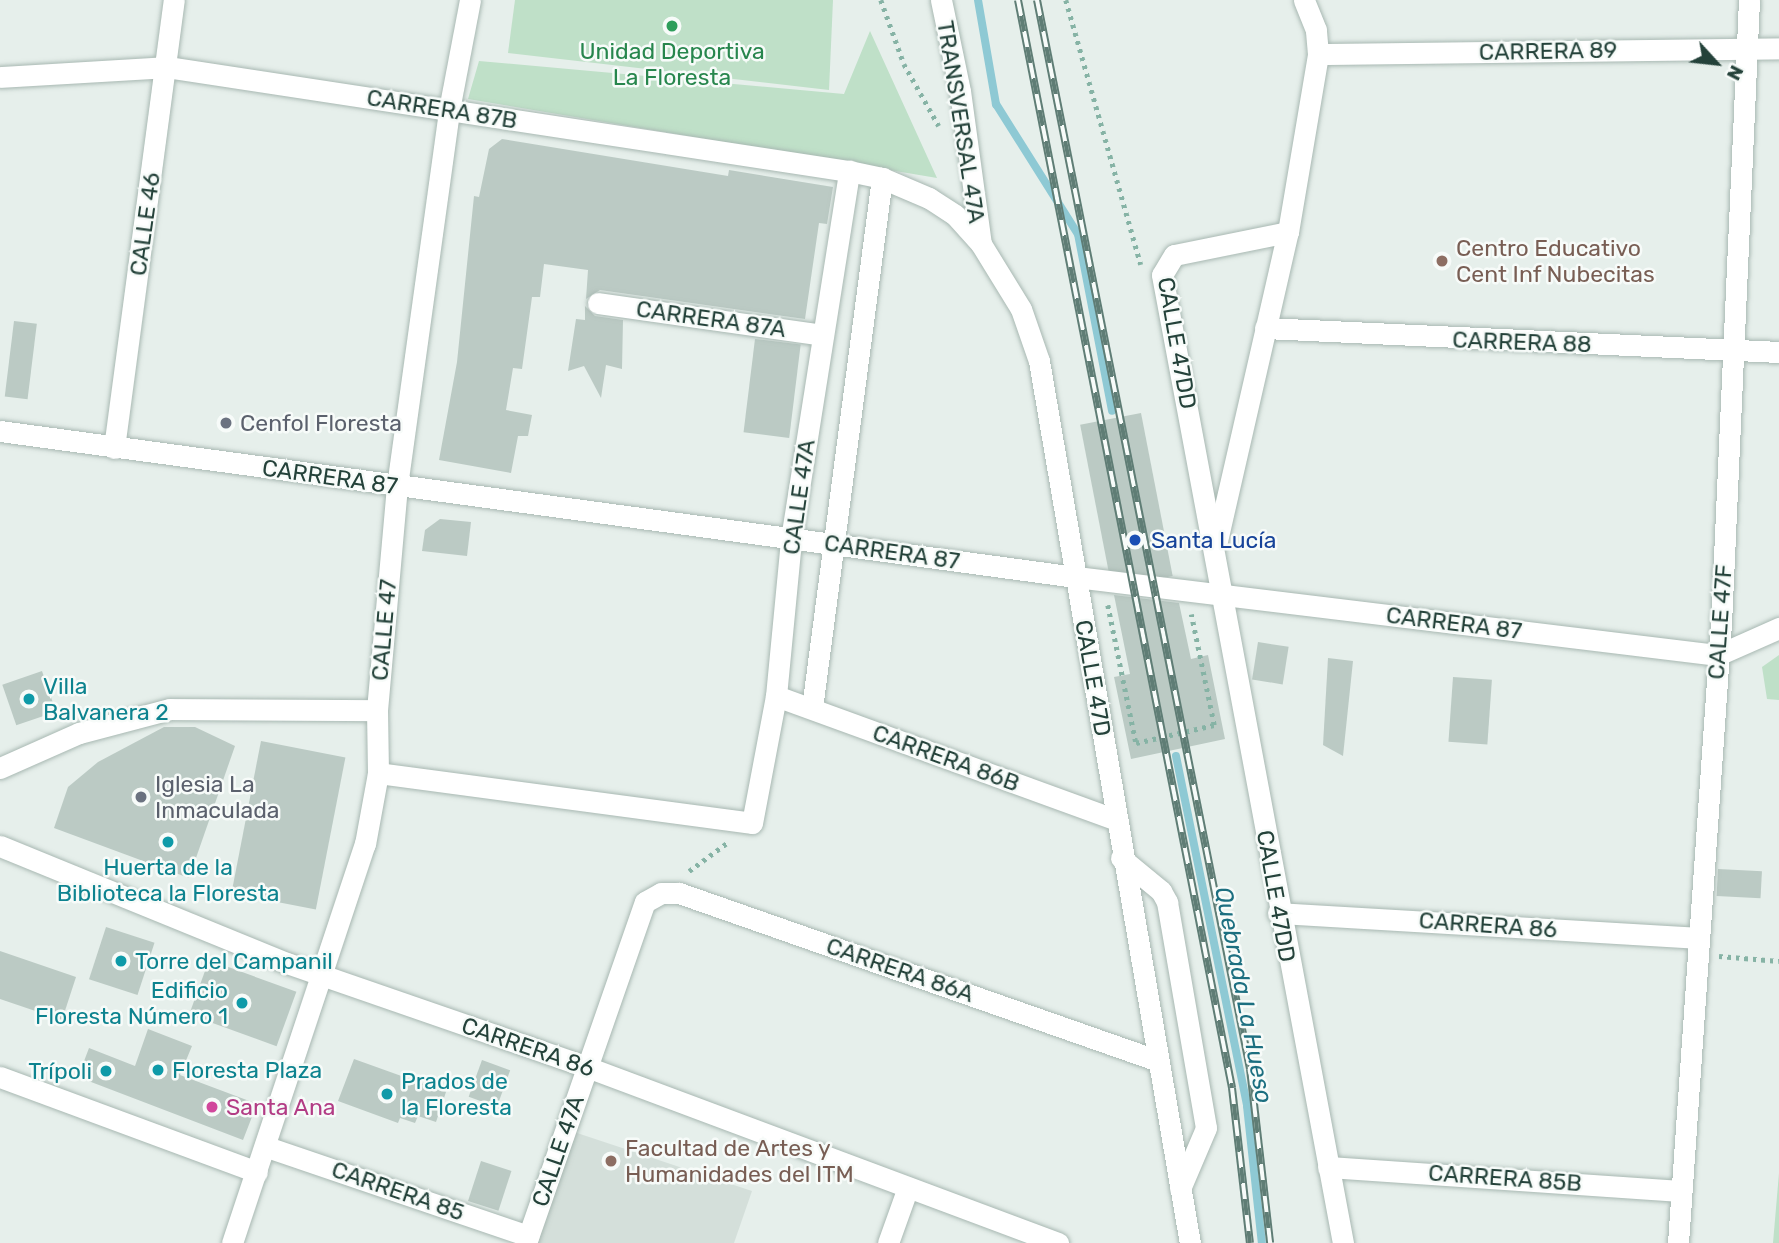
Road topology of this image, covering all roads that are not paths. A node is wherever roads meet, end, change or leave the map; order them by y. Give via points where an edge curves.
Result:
1 (174, 0) edge
2 (470, 0) edge
3 (941, 0) edge
4 (1304, 0) edge
5 (1749, 0) edge
6 (1747, 47) junction
7 (1779, 48) edge
8 (1318, 54) junction
9 (167, 67) junction
10 (0, 77) edge
11 (449, 110) junction
12 (849, 171) junction
13 (882, 178) junction
14 (1288, 232) junction
15 (981, 244) junction
16 (598, 303) dead end
17 (1265, 328) junction
18 (823, 335) junction
19 (1734, 350) junction
20 (1779, 352) edge
21 (0, 431) edge
22 (114, 448) junction
23 (397, 486) junction
24 (792, 539) junction
25 (831, 544) junction
26 (1215, 549) junction
27 (1076, 577) junction
28 (1221, 593) junction
29 (1779, 628) edge
30 (1718, 655) junction
31 (776, 696) junction
32 (812, 708) junction
33 (377, 710) junction
34 (0, 768) edge
35 (377, 773) junction
36 (1117, 820) junction
37 (0, 846) edge
38 (1121, 858) junction
39 (653, 897) joint
40 (1278, 913) junction
41 (1698, 946) junction
42 (324, 976) junction
43 (1156, 1060) junction
44 (587, 1067) junction
45 (0, 1077) edge
46 (267, 1147) junction
47 (1328, 1167) junction
48 (257, 1172) junction
49 (908, 1187) junction
50 (1180, 1189) junction
51 (1681, 1191) junction
52 (527, 1240) edge
53 (232, 1243) edge
54 (888, 1243) edge
55 (1058, 1243) edge
56 (1190, 1243) edge
57 (1343, 1243) edge
58 (1678, 1243) edge

1 - 9 street, CALLE 46
2 - 11 street, CALLE 47
3 - 15 street, TRANSVERSAL 47A via 960,90
4 - 8 street, CALLE 47DD via 1316,30
5 - 6 street, CALLE 47F
6 - 7 street, CARRERA 89
6 - 8 street, CARRERA 89
6 - 19 street, CALLE 47F
8 - 14 street, CALLE 47DD
9 - 10 street, CARRERA 87B
9 - 11 street, CARRERA 87B
9 - 22 street, CALLE 46
11 - 12 street, CARRERA 87B
11 - 23 street, CALLE 47
12 - 13 street, CARRERA 87B
12 - 18 street, CALLE 47A
13 - 15 street, CALLE 47D via 955,215
13 - 25 street, CALLE 47A
14 - 17 street, CALLE 47DD
14 - 26 street, CALLE 47DD via 1174,255 1163,268
15 - 27 street, CALLE 47D via 1021,309 1039,361
16 - 18 street, CARRERA 87A
17 - 19 street, CARRERA 88
17 - 26 street, CALLE 47DD
18 - 24 street, CALLE 47A
19 - 20 street, CARRERA 88
19 - 30 street, CALLE 47F
21 - 22 street, CARRERA 87
22 - 23 street, CARRERA 87
23 - 24 street, CARRERA 87
23 - 33 street, CALLE 47
24 - 25 street, CARRERA 87
24 - 31 street, CALLE 47A
25 - 27 street, CARRERA 87
25 - 32 street, CALLE 47A
26 - 28 street, CALLE 47DD
27 - 28 street, CARRERA 87
27 - 36 street, CALLE 47D
28 - 30 street, CARRERA 87
28 - 40 street, CALLE 47DD
29 - 30 street
30 - 41 street, CALLE 47F
31 - 32 street, CARRERA 86B
31 - 35 street, CALLE 47A via 752,823
32 - 36 street, CARRERA 86B
33 - 34 street via 170,709 79,733
33 - 35 street, CALLE 47
35 - 42 street, CALLE 47 via 365,844
36 - 38 street, CALLE 47D
37 - 42 street, CARRERA 86
38 - 43 street, CALLE 47D
38 - 50 street via 1161,891 1167,902 1206,1128
39 - 43 street, CARRERA 86A via 679,894
39 - 44 street, CALLE 47A
40 - 41 street, CARRERA 86
40 - 47 street, CALLE 47DD
41 - 51 street, CALLE 47F
42 - 44 street, CARRERA 86
42 - 46 street, CALLE 47
43 - 50 street, CALLE 47D
44 - 49 street, CARRERA 86
44 - 52 street, CALLE 47A
45 - 48 street
46 - 48 street, CALLE 47
46 - 52 street, CARRERA 85
47 - 51 street, CARRERA 85B
47 - 57 street, CALLE 47DD
48 - 53 street, CALLE 47
49 - 54 street
49 - 55 street, CARRERA 86
50 - 56 street, CALLE 47D
51 - 58 street, CALLE 47F

